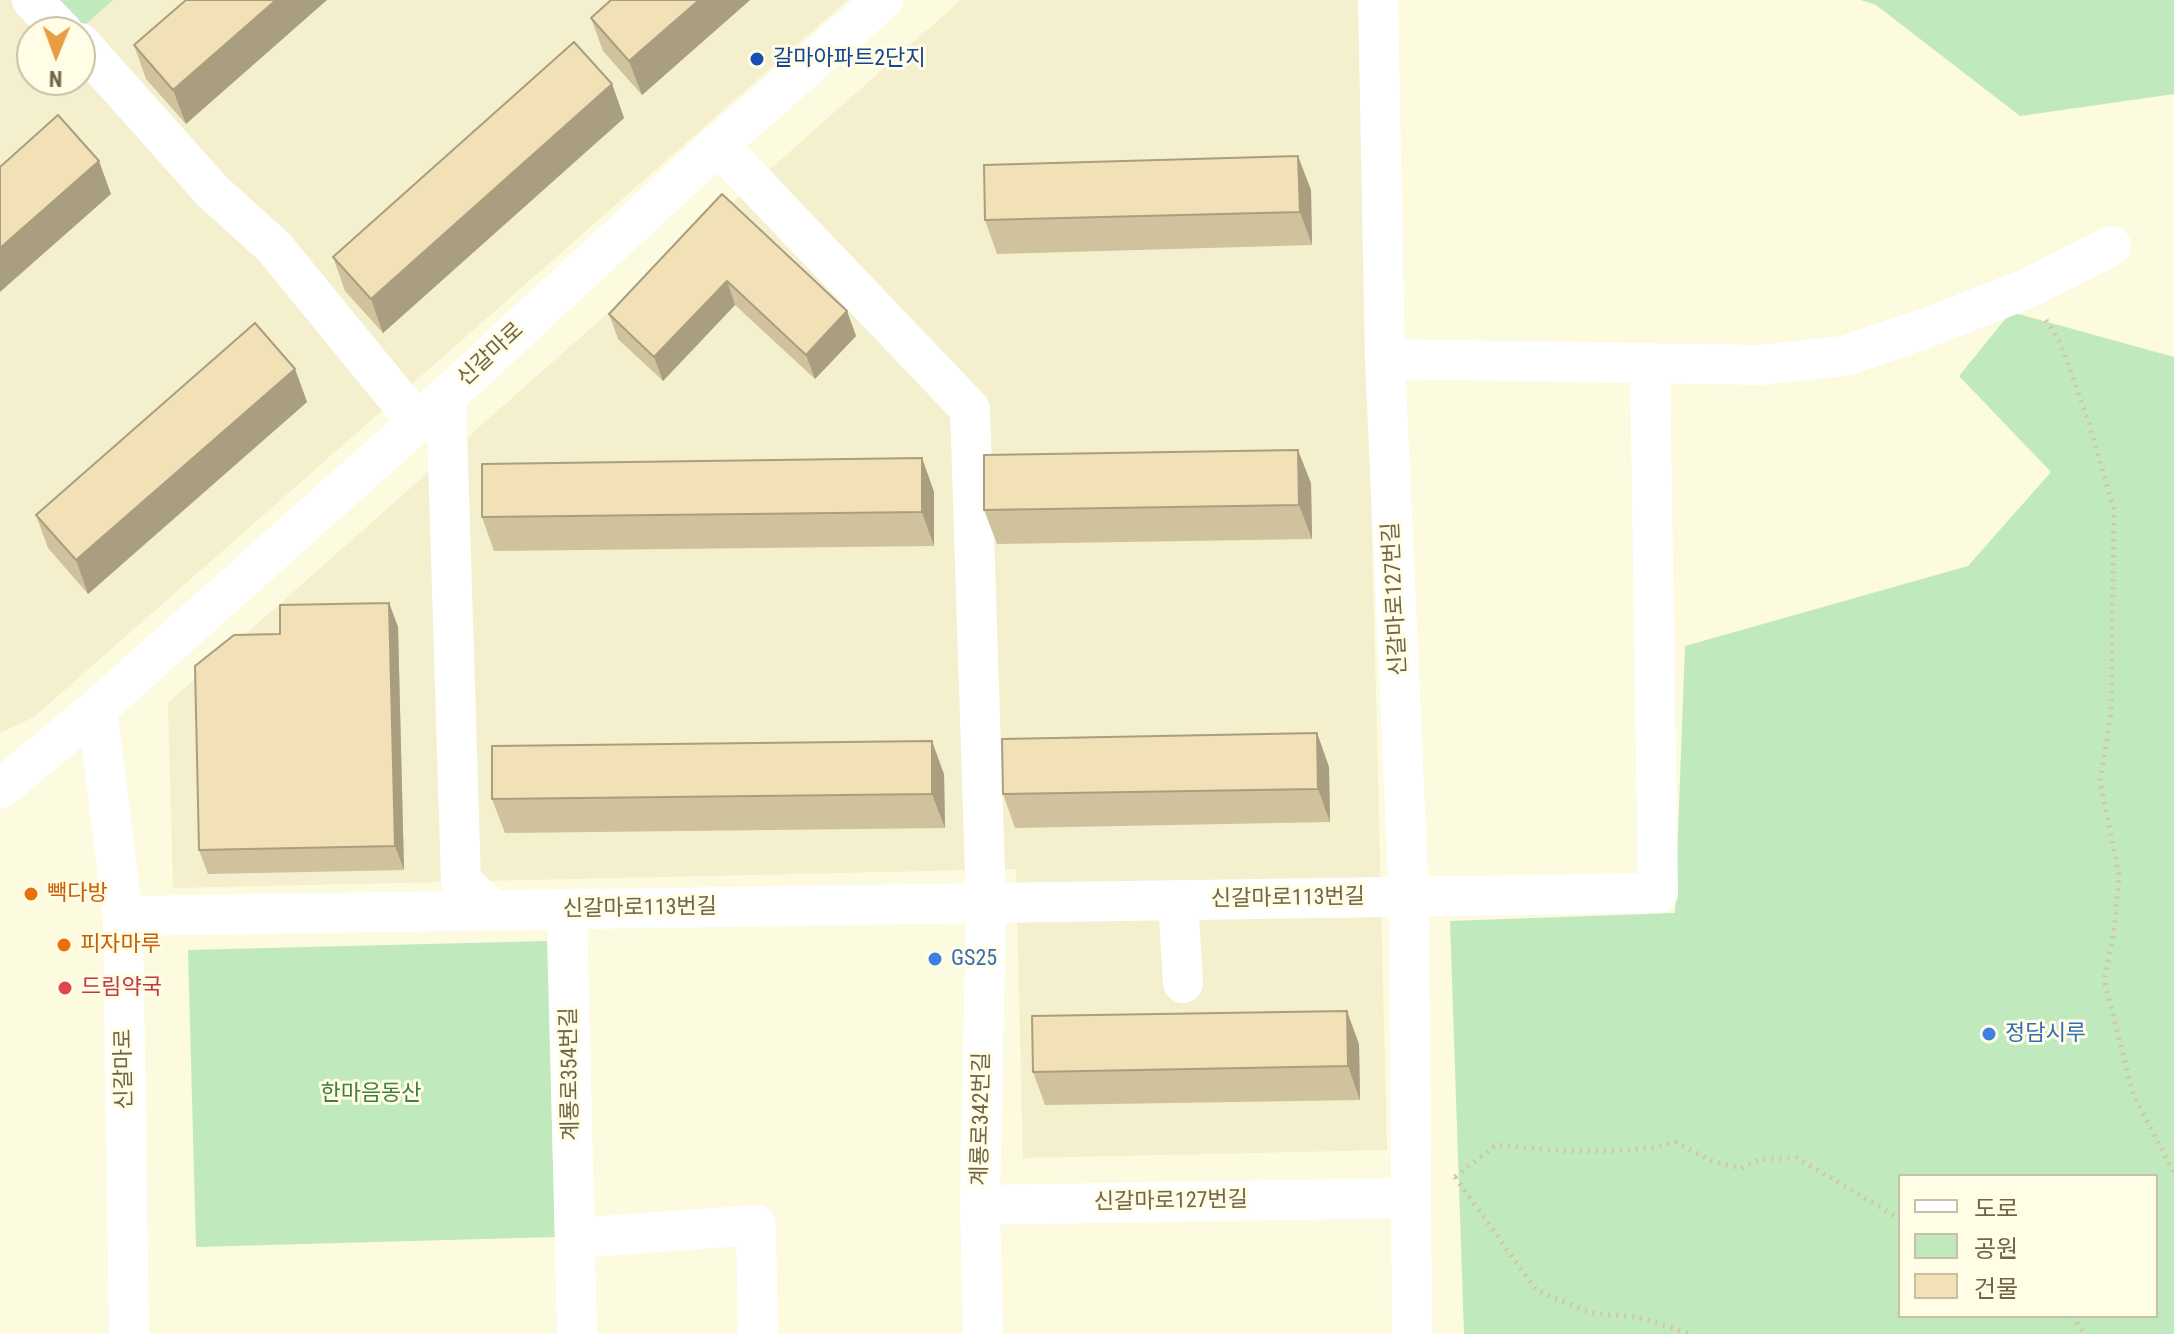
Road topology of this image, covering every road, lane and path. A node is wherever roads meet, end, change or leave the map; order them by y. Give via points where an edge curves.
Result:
1 (32, 0) edge
2 (883, 0) edge
3 (1378, 0) edge
4 (48, 16) edge
5 (96, 61) edge
6 (718, 145) junction
7 (2111, 246) dead end
8 (2026, 289) junction
9 (1385, 359) junction
10 (1650, 363) junction
11 (431, 410) junction
12 (97, 709) junction
13 (0, 789) edge
14 (1409, 897) junction
15 (1178, 901) junction
16 (986, 904) junction
17 (567, 909) junction
18 (494, 911) junction
19 (123, 916) junction
20 (1183, 983) dead end
21 (2174, 1173) edge
22 (1455, 1177) junction
23 (1411, 1198) junction
24 (980, 1205) junction
25 (1898, 1218) edge
26 (575, 1238) junction
27 (129, 1334) edge
28 (577, 1334) edge
29 (758, 1334) edge
30 (983, 1334) edge
31 (1412, 1334) edge
32 (1691, 1334) edge

1 - 4 street
2 - 6 street, 신갈마로
3 - 9 street, 신갈마로127번길
5 - 11 street via 213,192 274,247
6 - 11 street, 신갈마로
6 - 16 street, 계룡로342번길 via 970,409
7 - 8 street
8 - 10 street via 1844,356 1760,365
8 - 21 path via 2060,342 2114,510 2111,714 2100,781 2119,875 2104,979 2133,1094
9 - 10 street
9 - 14 street, 신갈마로127번길
10 - 14 street, 신갈마로113번길 via 1658,893
11 - 12 street, 신갈마로
11 - 18 street via 461,881
12 - 13 street, 신갈마로
12 - 19 street, 신갈마로
14 - 15 street, 신갈마로113번길
14 - 23 street, 신갈마로127번길
15 - 16 street, 신갈마로113번길
15 - 20 street
16 - 17 street, 신갈마로113번길
16 - 24 street, 계룡로342번길
17 - 18 street, 신갈마로113번길
17 - 26 street, 계룡로354번길
18 - 19 street, 신갈마로113번길
19 - 27 street, 신갈마로
22 - 23 path
22 - 25 path via 1496,1145 1611,1151 1675,1142 1714,1162 1741,1168 1761,1159 1797,1158
22 - 32 path via 1536,1290 1591,1313 1638,1317
23 - 24 street, 신갈마로127번길
23 - 31 street, 신갈마로127번길
24 - 30 street, 계룡로342번길
26 - 28 street, 계룡로354번길
26 - 29 street via 756,1225

